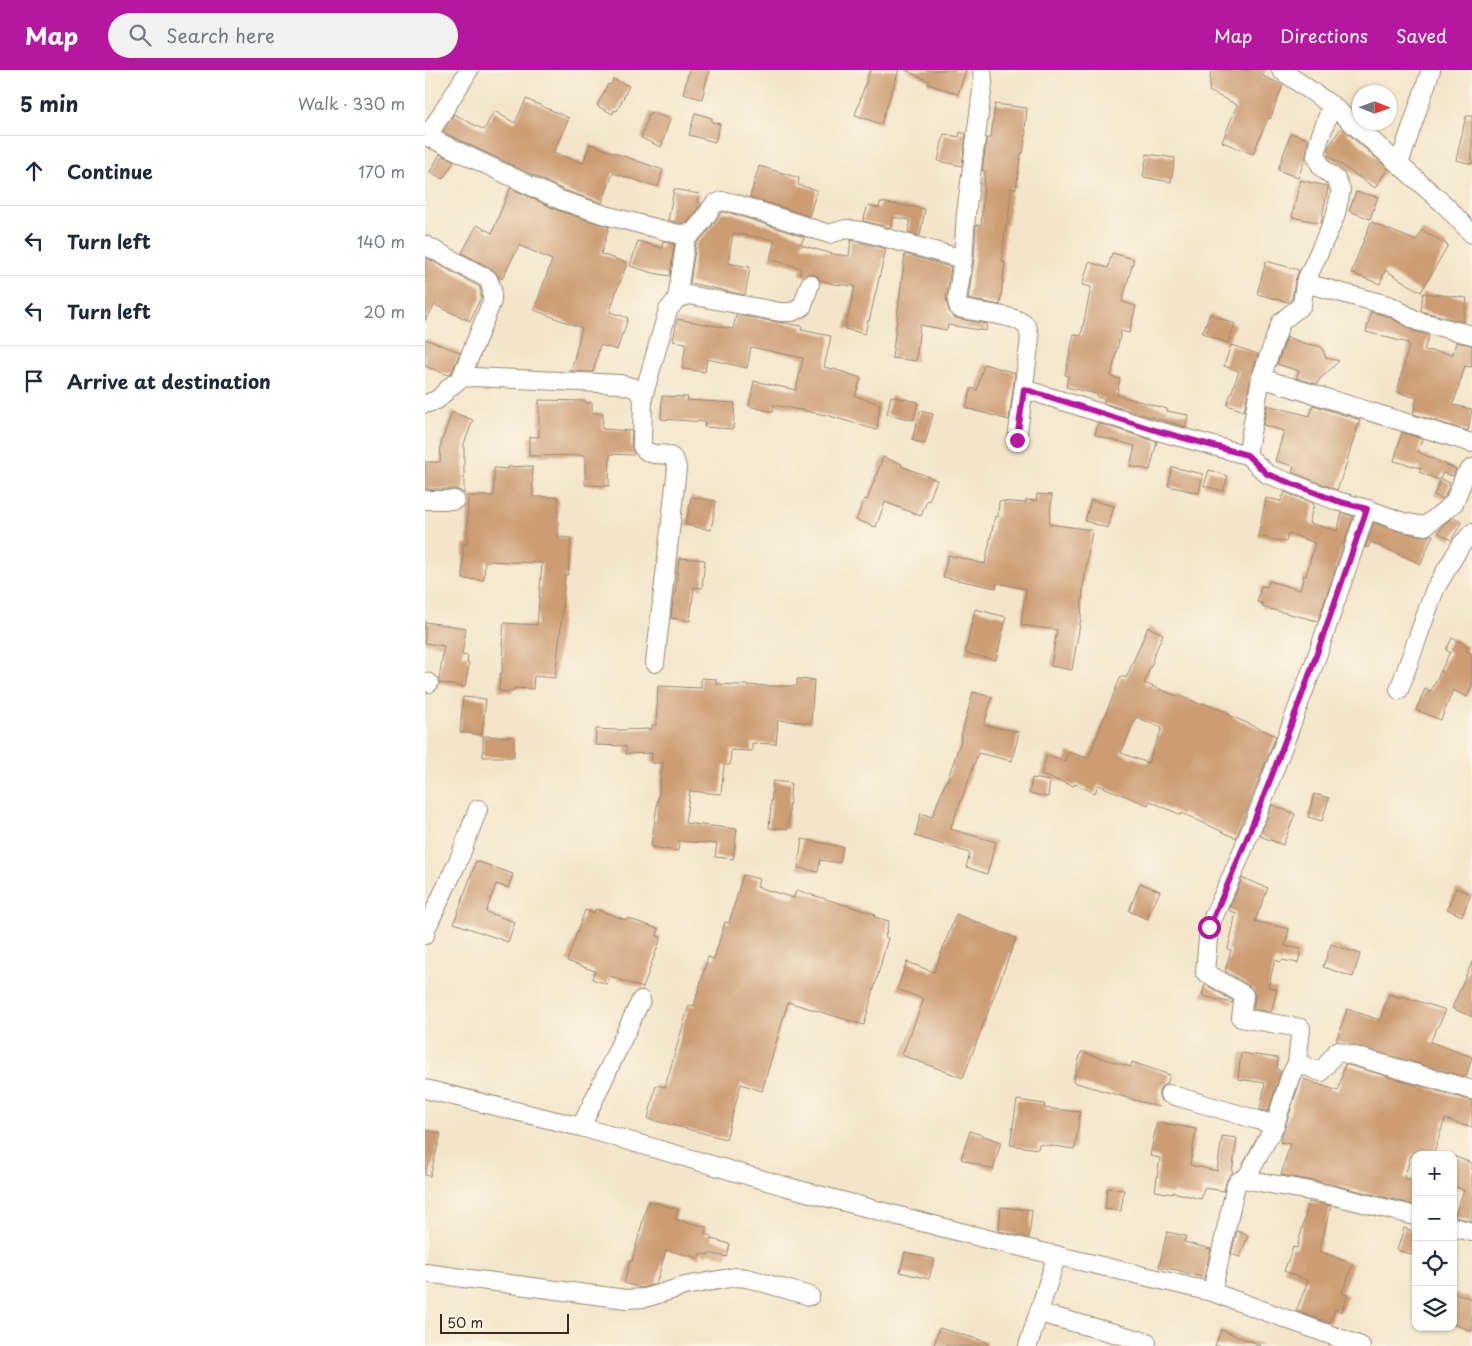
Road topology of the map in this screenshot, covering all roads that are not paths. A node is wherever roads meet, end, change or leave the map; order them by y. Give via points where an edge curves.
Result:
1 (469, 70) edge
2 (982, 70) edge
3 (1281, 70) edge
4 (1431, 70) edge
5 (1331, 105) junction
6 (425, 136) edge
7 (1399, 164) junction
8 (692, 233) junction
9 (1472, 234) edge
10 (425, 245) edge
11 (963, 259) junction
12 (810, 284) dead end
13 (1305, 284) junction
14 (677, 299) junction
15 (1472, 335) edge
16 (461, 378) junction
17 (1261, 378) junction
18 (1024, 389) junction
19 (643, 397) junction
20 (425, 404) edge
21 (1017, 440) dead end
22 (1472, 443) edge
23 (1247, 455) junction
24 (1472, 468) edge
25 (425, 500) edge
26 (455, 500) dead end
27 (1367, 509) junction
28 (1472, 533) edge
29 (655, 663) dead end
30 (1399, 690) dead end
31 (478, 809) dead end
32 (425, 936) edge
33 (641, 1000) dead end
34 (1297, 1064) junction
35 (425, 1090) edge
36 (1472, 1090) edge
37 (1169, 1094) dead end
38 (1275, 1125) junction
39 (581, 1127) junction
40 (1243, 1179) junction
41 (1412, 1215) edge
42 (1457, 1228) edge
43 (1472, 1232) edge
44 (1057, 1255) junction
45 (425, 1273) edge
46 (1212, 1292) junction
47 (810, 1296) dead end
48 (1039, 1314) junction
49 (1147, 1342) dead end
50 (1028, 1346) edge
51 (1361, 1346) edge

1 - 6 street
2 - 11 street via 983,83 965,214
3 - 5 street
4 - 7 street
5 - 7 street
5 - 13 street via 1316,156 1341,190 1335,217
6 - 8 street via 560,200 678,234
7 - 9 street
8 - 11 street via 714,204 722,201 829,234 846,228
8 - 14 street via 686,238
10 - 16 street via 488,279 492,290 492,301
11 - 18 street via 957,301 959,308 1017,319 1026,325 1031,338
12 - 14 street via 802,307 792,312 689,295
13 - 15 street via 1391,306 1417,321
13 - 17 street via 1302,306 1281,322
14 - 19 street via 668,310
16 - 19 street via 620,384 635,388
16 - 20 street via 437,400
17 - 22 street
17 - 23 street
18 - 21 street
18 - 23 street
19 - 29 street via 642,446 649,453 671,456 677,468
23 - 27 street via 1267,474
24 - 27 street via 1465,475 1454,503 1425,526
25 - 26 street
27 - 34 street via 1264,797 1209,927 1205,972 1244,995 1241,1018 1301,1028
28 - 30 street via 1435,589
31 - 32 street
33 - 39 street
34 - 36 street via 1321,1072 1337,1051
34 - 38 street
35 - 39 street
37 - 38 street
38 - 40 street
39 - 44 street via 784,1186
40 - 41 street via 1327,1194
40 - 46 street via 1236,1185
42 - 43 street
44 - 46 street
44 - 48 street
45 - 47 street via 626,1299 645,1298 685,1286 736,1277
46 - 51 street
48 - 49 street
48 - 50 street

